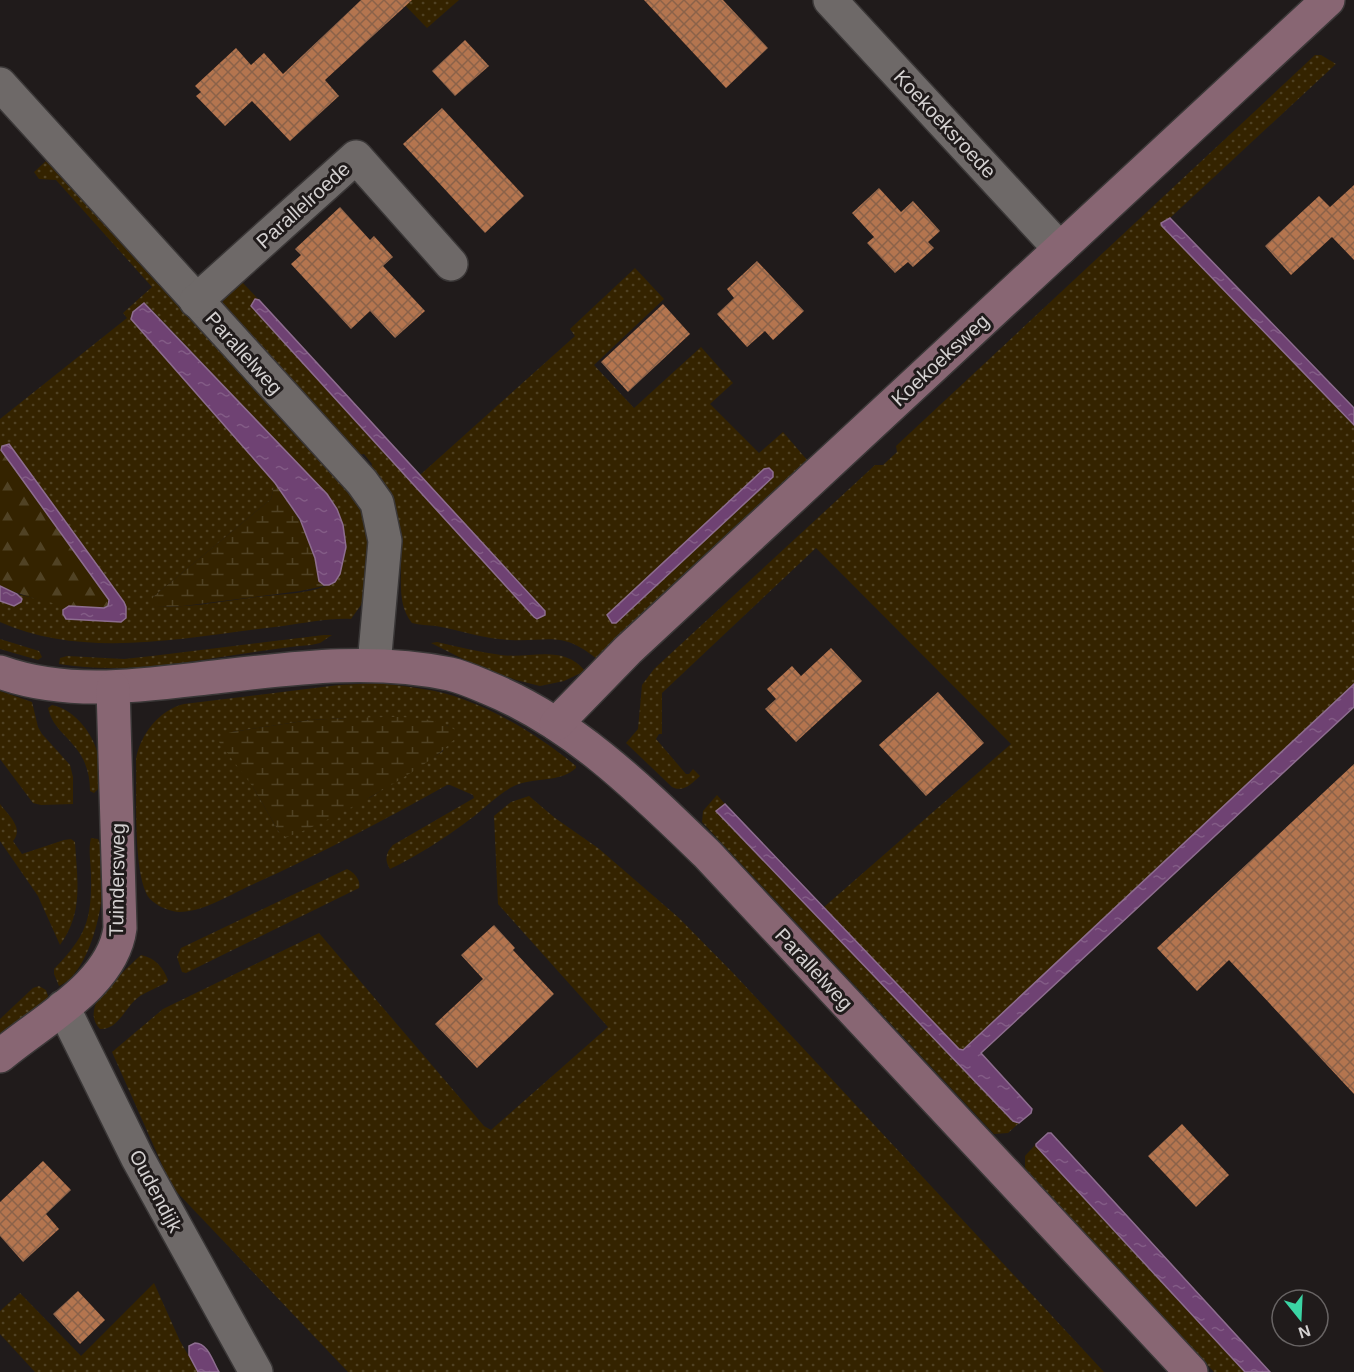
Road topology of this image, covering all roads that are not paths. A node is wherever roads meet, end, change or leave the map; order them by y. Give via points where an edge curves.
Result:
1 (830, 0) edge
2 (1328, 0) edge
3 (0, 84) edge
4 (1060, 249) junction
5 (451, 264) dead end
6 (196, 301) junction
7 (374, 665) junction
8 (0, 672) edge
9 (113, 688) junction
10 (556, 724) junction
11 (63, 1007) junction
12 (0, 1056) edge
13 (256, 1372) edge
14 (1191, 1372) edge

1 - 4 street, Koekoeksroede
2 - 4 street, Koekoeksweg
3 - 6 street, Parallelweg
4 - 10 street, Koekoeksweg via 637,642
5 - 6 street, Parallelroede via 356,157
6 - 7 street, Parallelweg via 377,503 385,541
7 - 9 street, Parallelweg via 299,668
7 - 10 street, Parallelweg via 452,674 509,696
8 - 9 street via 43,683
9 - 11 street, Tuindersweg via 119,940 101,972
10 - 14 street, Parallelweg via 636,785 707,854
11 - 12 street, Tuindersweg
11 - 13 street, Oudendijk via 137,1157

